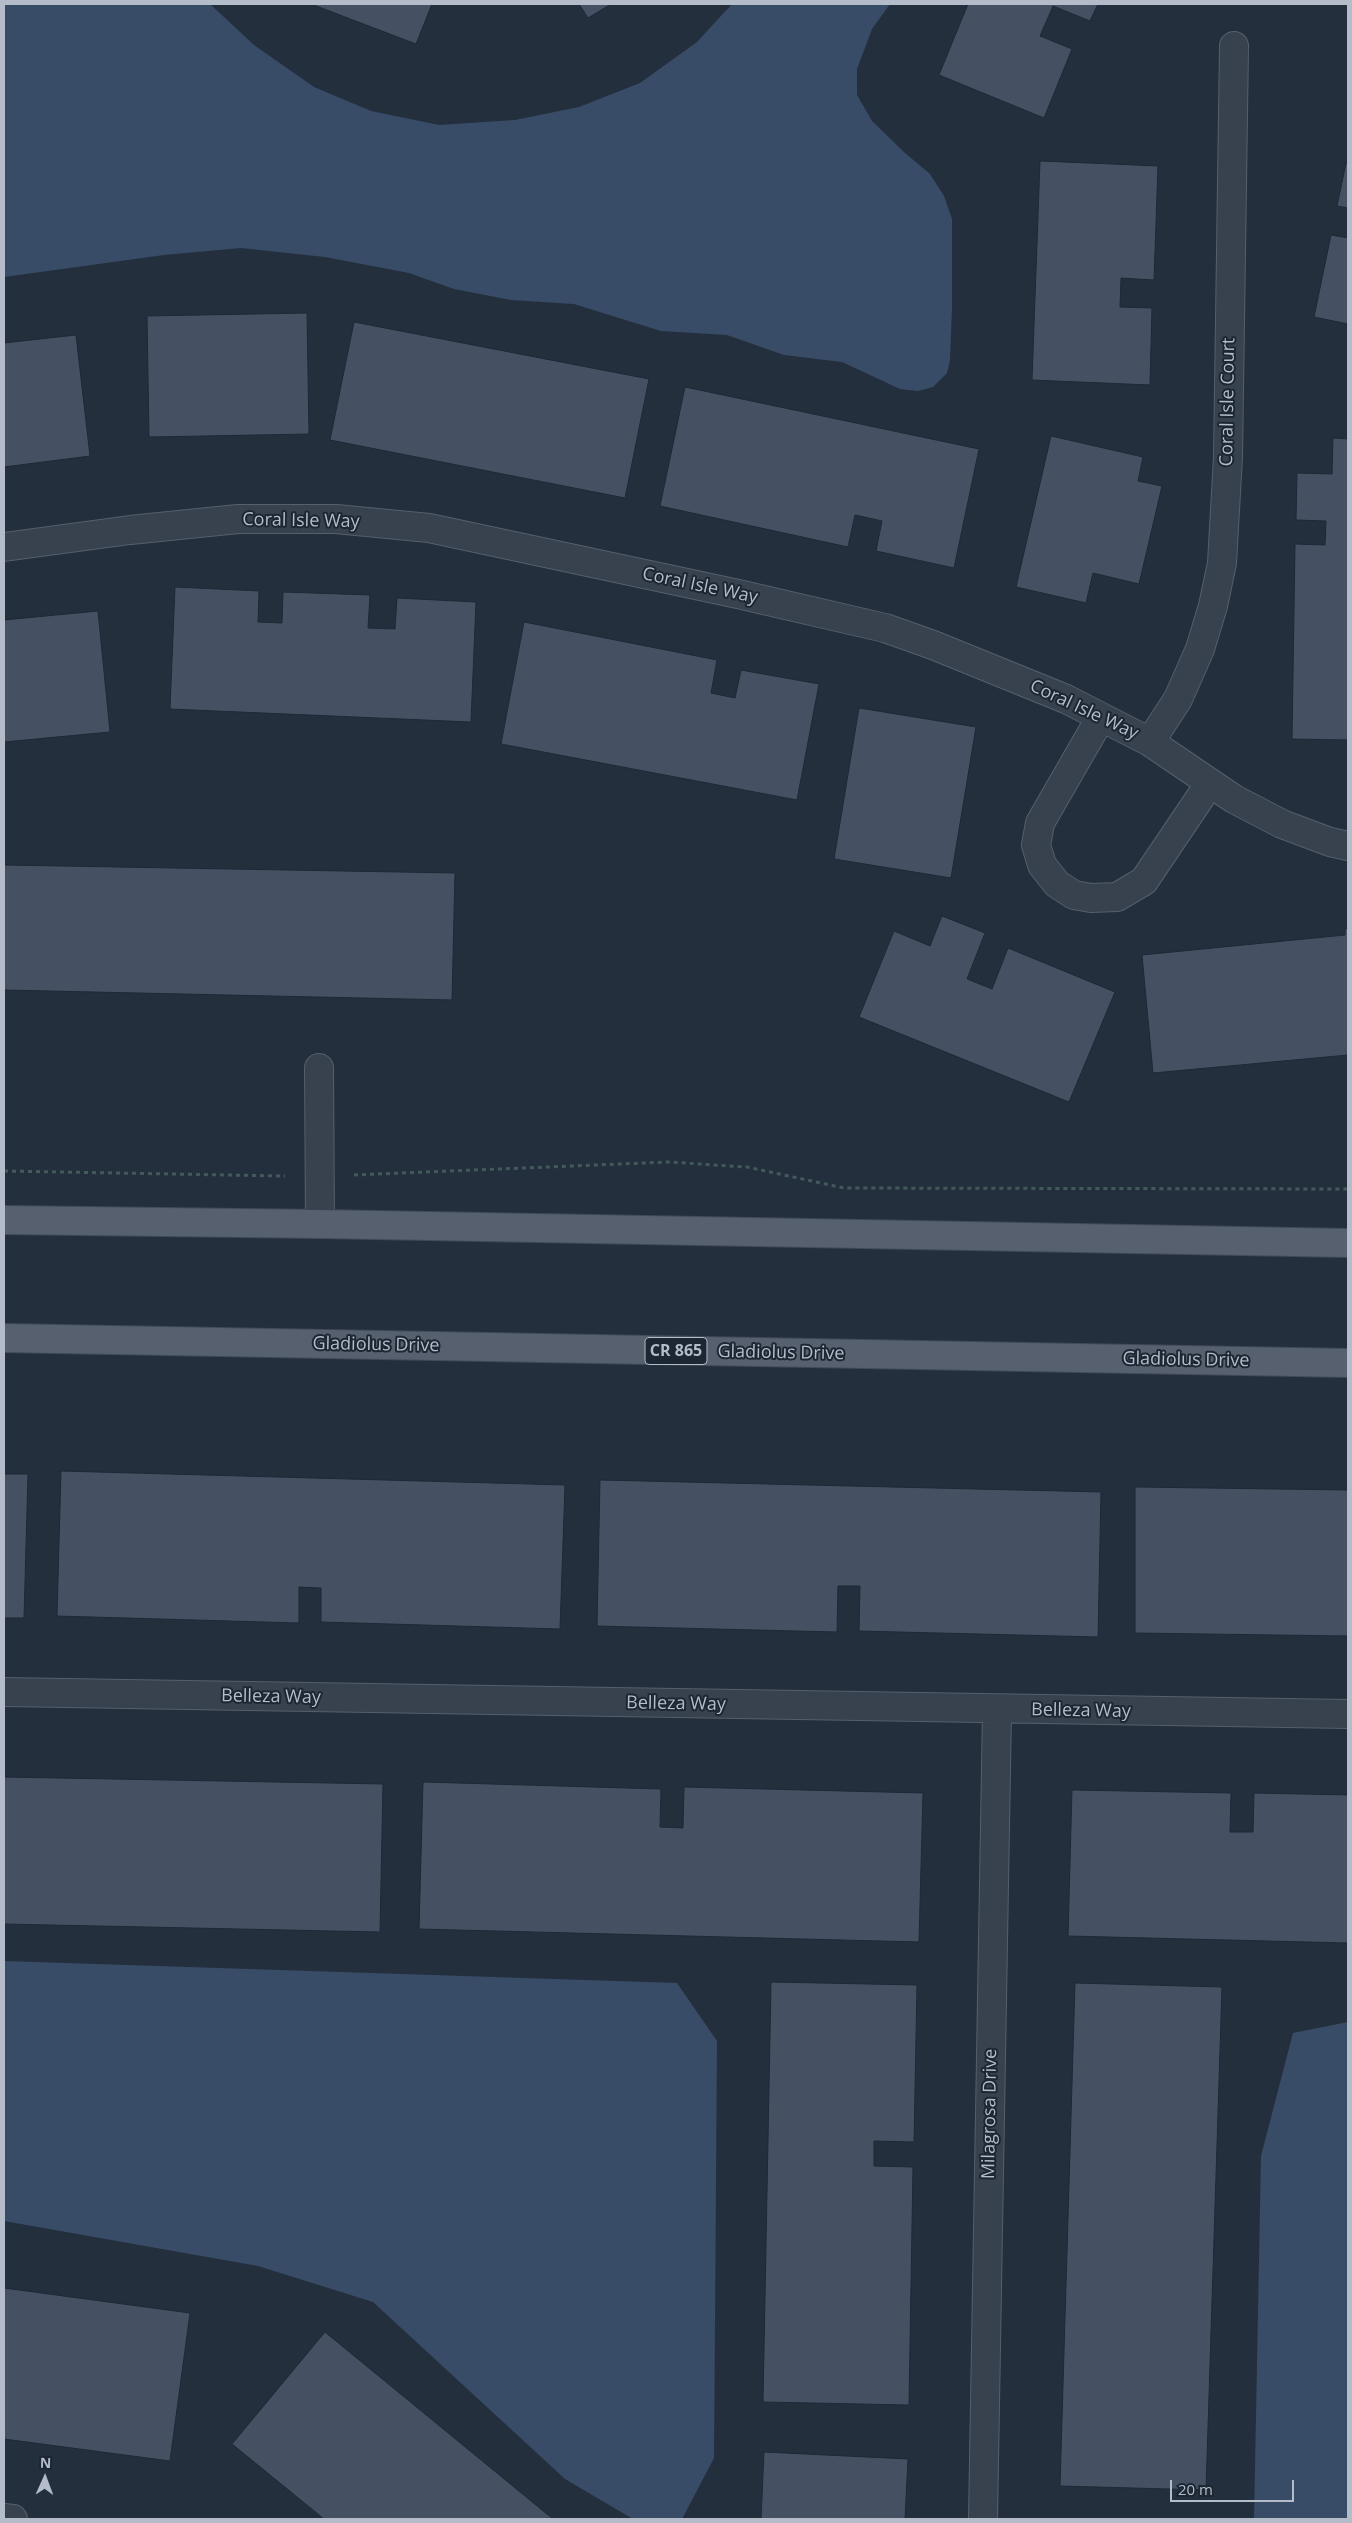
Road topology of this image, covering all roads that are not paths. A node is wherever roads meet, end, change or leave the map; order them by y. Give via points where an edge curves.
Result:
1 (1234, 46) dead end
2 (4, 547) edge
3 (1102, 717) junction
4 (1150, 742) junction
5 (1210, 783) junction
6 (1348, 846) edge
7 (319, 1068) dead end
8 (4, 1220) edge
9 (320, 1224) junction
10 (1348, 1243) edge
11 (4, 1338) edge
12 (1348, 1363) edge
13 (4, 1692) edge
14 (997, 1710) junction
15 (1348, 1714) edge
16 (4, 2518) edge
17 (13, 2519) edge
18 (983, 2519) edge

1 - 4 street, Coral Isle Court via 1228,457 1222,562 1200,649 1178,699
2 - 3 street, Coral Isle Way via 238,519 336,518 429,528 885,628 1048,692
3 - 4 street, Coral Isle Way
3 - 5 street via 1040,823 1036,845 1042,865 1057,884 1074,895 1117,897 1144,881
4 - 5 street, Coral Isle Way
5 - 6 street, Coral Isle Way via 1282,824
7 - 9 street
8 - 9 main road
9 - 10 main road
11 - 12 main road, Gladiolus Drive / CR 865
13 - 14 street, Belleza Way
14 - 15 street, Belleza Way
14 - 18 street, Milagrosa Drive
16 - 17 street

